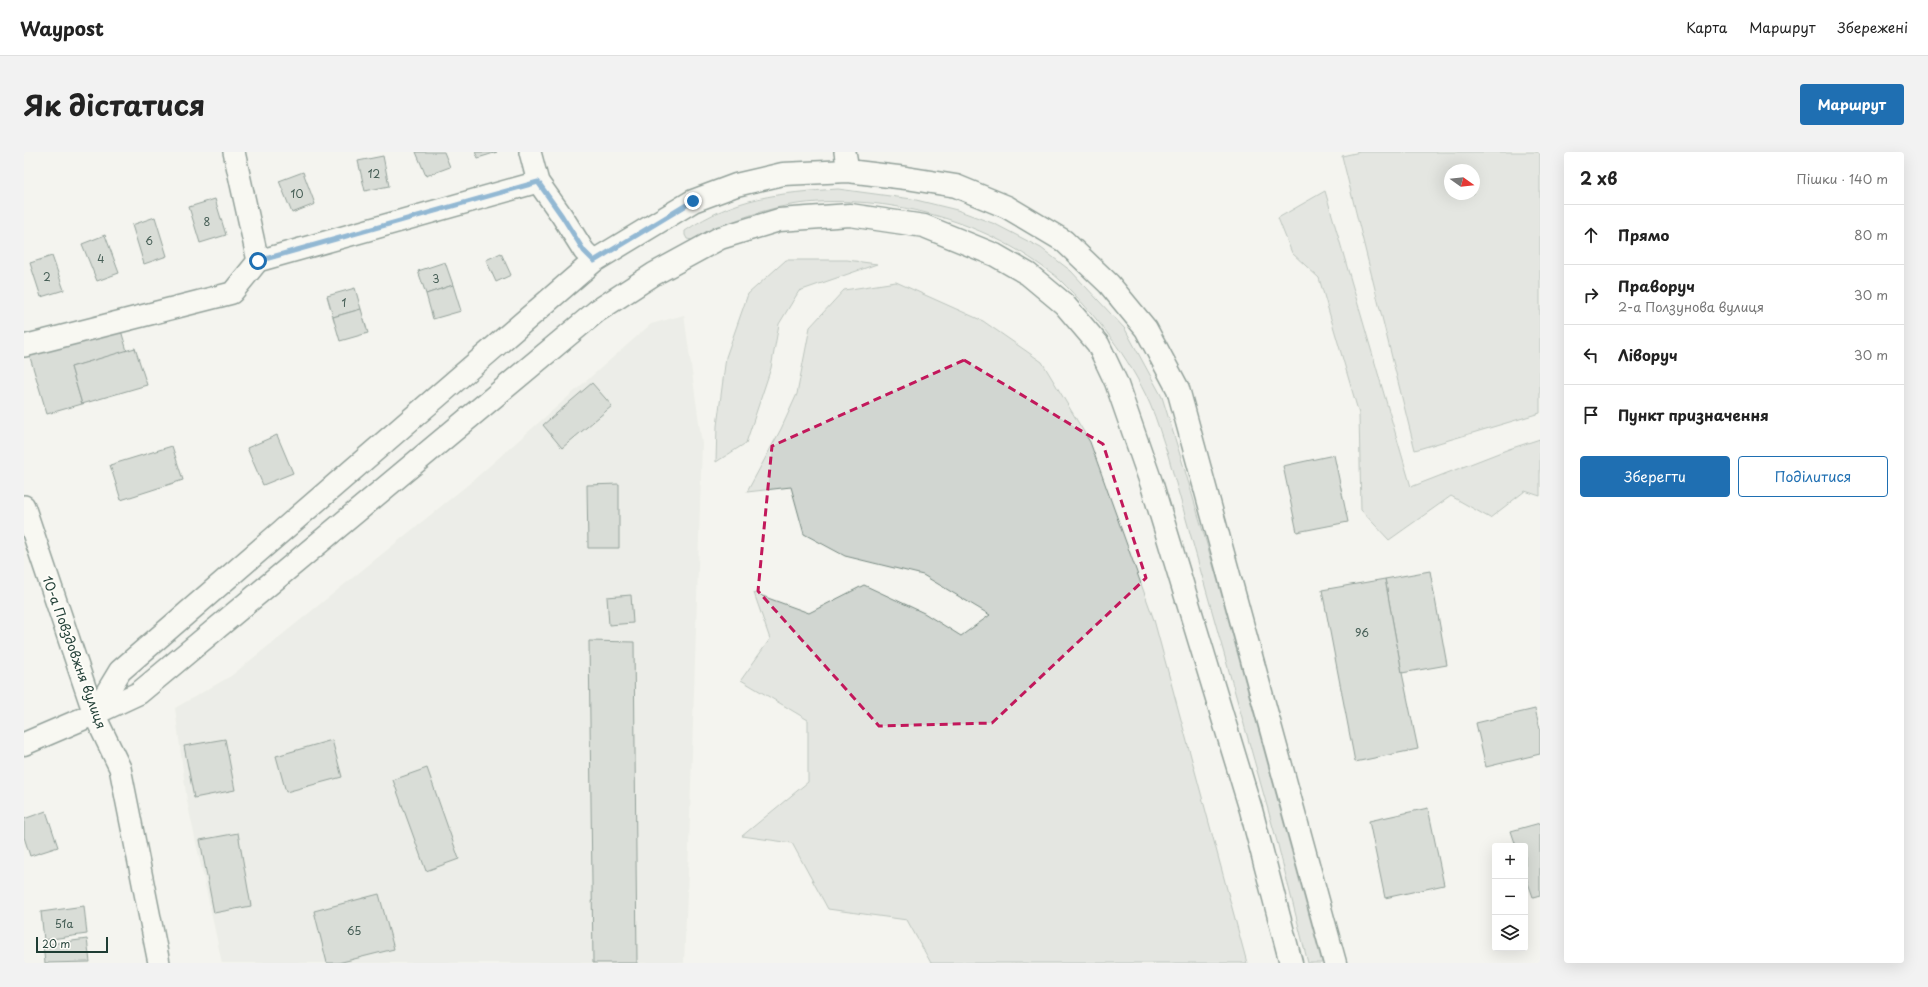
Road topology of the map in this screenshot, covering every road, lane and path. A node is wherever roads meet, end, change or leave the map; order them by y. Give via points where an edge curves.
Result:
1 (234, 152) edge
2 (530, 152) edge
3 (847, 162) edge
4 (538, 182) junction
5 (258, 261) junction
6 (594, 261) junction
7 (24, 346) edge
8 (24, 506) edge
9 (94, 714) junction
10 (24, 744) edge
11 (159, 963) edge
12 (1291, 963) edge
13 (1335, 963) edge

1 - 5 street
2 - 4 street
3 - 6 main road via 736,185 693,201
3 - 13 main road via 906,178 956,186 1007,207 1064,241 1109,284 1146,329 1178,389
4 - 5 street
4 - 6 street via 584,251
5 - 7 street via 232,294
6 - 9 main road via 120,671
8 - 9 street, 10-а Повздовжня вулиця
9 - 10 main road
9 - 11 street, 10-а Повздовжня вулиця via 120,768
9 - 12 main road via 139,693 597,311 654,274 720,238 779,220 850,215 924,226 995,255 1028,274 1064,304 1098,344 1116,382 1152,485 1251,810

